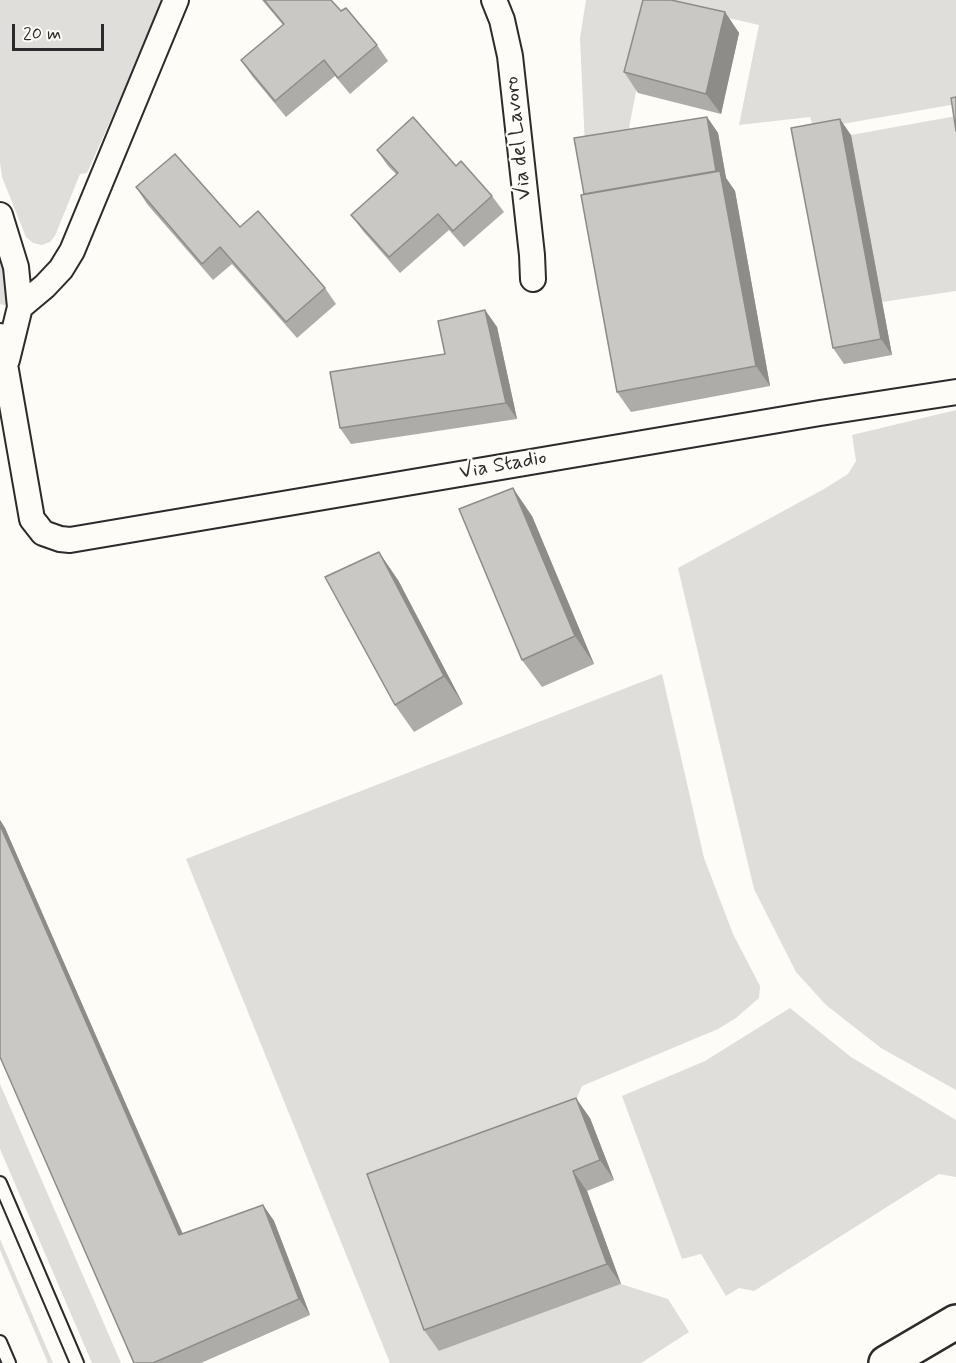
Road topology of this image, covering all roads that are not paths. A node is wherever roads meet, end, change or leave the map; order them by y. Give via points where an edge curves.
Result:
1 (177, 0) edge
2 (494, 0) edge
3 (0, 215) edge
4 (533, 279) dead end
5 (20, 307) junction
6 (0, 336) edge
7 (3, 366) edge
8 (956, 392) edge
9 (0, 1183) edge
10 (956, 1322) edge
11 (0, 1342) edge
12 (9, 1363) edge
13 (77, 1363) edge
14 (886, 1363) edge

1 - 5 street via 72,251 61,269
2 - 4 street, Via del Lavoro via 510,56
3 - 5 street via 16,267
5 - 7 street
6 - 7 street
7 - 8 street, Via Stadio via 29,508 36,526 50,536 70,540
9 - 13 lane
10 - 14 street
11 - 12 lane

